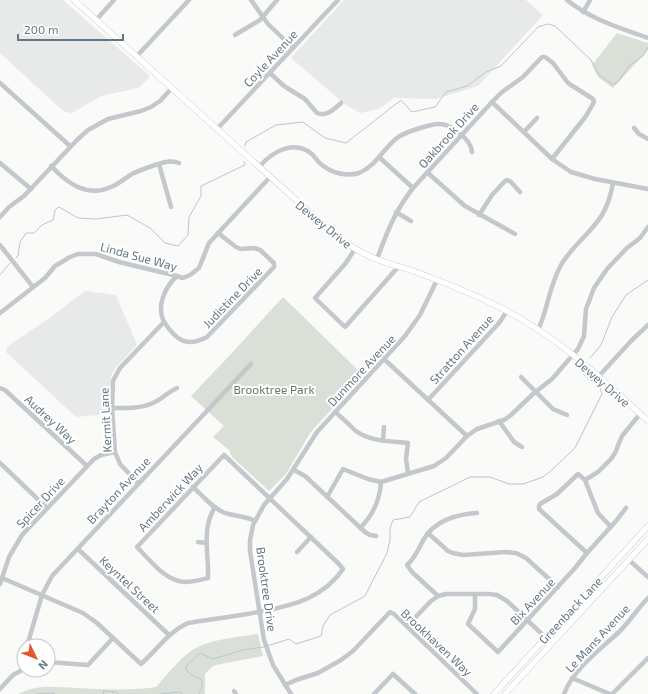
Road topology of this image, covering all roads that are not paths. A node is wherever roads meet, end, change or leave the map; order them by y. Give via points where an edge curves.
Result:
1 (74, 0) edge
2 (114, 0) edge
3 (189, 0) edge
4 (251, 0) edge
5 (277, 0) edge
6 (338, 0) edge
7 (567, 0) edge
8 (590, 0) edge
9 (583, 12) junction
10 (262, 17) junction
11 (97, 20) junction
12 (235, 35) dead end
13 (648, 38) edge
14 (293, 48) junction
15 (137, 56) junction
16 (270, 73) junction
17 (0, 83) edge
18 (172, 88) junction
19 (492, 102) junction
20 (341, 103) dead end
21 (536, 118) dead end
22 (634, 128) dead end
23 (217, 129) junction
24 (524, 132) junction
25 (462, 135) junction
26 (648, 139) edge
27 (70, 146) junction
28 (472, 152) dead end
29 (379, 157) junction
30 (552, 159) junction
31 (0, 163) edge
32 (179, 163) dead end
33 (159, 164) junction
34 (51, 166) junction
35 (259, 167) junction
36 (428, 173) junction
37 (270, 177) junction
38 (613, 183) junction
39 (413, 188) junction
40 (31, 189) junction
41 (648, 189) edge
42 (520, 192) dead end
43 (170, 207) dead end
44 (396, 212) junction
45 (479, 215) junction
46 (0, 217) edge
47 (411, 221) dead end
48 (648, 227) edge
49 (218, 233) junction
50 (516, 234) dead end
51 (0, 246) edge
52 (355, 249) junction
53 (377, 259) junction
54 (399, 266) junction
55 (177, 276) junction
56 (437, 280) junction
57 (33, 287) junction
58 (507, 311) junction
59 (0, 313) edge
60 (164, 322) junction
61 (648, 325) edge
62 (538, 330) junction
63 (573, 355) junction
64 (384, 359) junction
65 (251, 364) dead end
66 (599, 376) junction
67 (521, 378) dead end
68 (0, 388) edge
69 (177, 388) dead end
70 (535, 392) junction
71 (428, 400) junction
72 (112, 408) junction
73 (335, 412) junction
74 (640, 414) junction
75 (567, 415) dead end
76 (648, 421) edge
77 (499, 422) junction
78 (384, 427) dead end
79 (467, 436) junction
80 (383, 441) junction
81 (522, 447) dead end
82 (115, 452) junction
83 (0, 463) edge
84 (87, 466) junction
85 (294, 470) junction
86 (408, 473) junction
87 (585, 480) junction
88 (381, 482) junction
89 (138, 483) junction
90 (193, 487) junction
91 (327, 497) junction
92 (270, 498) junction
93 (215, 507) junction
94 (47, 508) junction
95 (626, 508) dead end
96 (478, 513) dead end
97 (255, 520) junction
98 (648, 526) edge
99 (611, 527) junction
100 (360, 528) junction
101 (428, 533) junction
102 (376, 536) dead end
103 (311, 537) junction
104 (648, 539) edge
105 (198, 542) dead end
106 (206, 543) junction
107 (628, 547) junction
108 (78, 548) junction
109 (297, 552) dead end
110 (587, 553) junction
111 (629, 560) junction
112 (648, 577) edge
113 (2, 578) junction
114 (0, 584) edge
115 (558, 587) junction
116 (475, 594) junction
117 (42, 595) junction
118 (438, 596) junction
119 (648, 598) edge
120 (259, 612) junction
121 (527, 620) junction
122 (407, 626) junction
123 (169, 635) junction
124 (545, 637) junction
125 (29, 638) edge
126 (114, 638) junction
127 (543, 652) junction
128 (648, 658) edge
129 (56, 663) edge
130 (16, 674) edge
131 (572, 678) junction
132 (285, 685) junction
133 (0, 689) edge
134 (290, 694) edge
135 (374, 694) edge
136 (416, 694) edge
137 (477, 694) edge
138 (494, 694) edge
139 (505, 694) edge
140 (564, 694) edge
141 (611, 694) edge

1 - 11 main road, Dewey Drive
2 - 11 street
3 - 15 street
4 - 10 street
5 - 10 street
6 - 14 street, Coyle Avenue
7 - 9 street
8 - 9 street
9 - 13 street
10 - 12 street
10 - 14 street
11 - 15 main road, Dewey Drive
14 - 16 street, Coyle Avenue
15 - 18 main road, Dewey Drive
16 - 20 street via 280,83 305,99 320,114 329,112
16 - 23 street, Coyle Avenue
17 - 27 street
18 - 23 main road, Dewey Drive
18 - 27 street via 160,101 146,110 116,116 95,125
19 - 24 street, Oakbrook Drive
19 - 25 street, Oakbrook Drive
19 - 30 street via 545,57 553,63 568,83 594,99 586,116
21 - 24 street
22 - 26 street
23 - 35 main road, Dewey Drive
24 - 30 street, Oakbrook Drive
25 - 28 street via 470,144
25 - 29 street via 444,124 430,126 401,135
25 - 36 street, Oakbrook Drive
27 - 34 street
29 - 35 street via 365,170 344,174 329,170 306,151 291,147 275,152
29 - 39 street
30 - 38 street, Oakbrook Drive via 579,175
31 - 40 street
32 - 33 street via 170,161
33 - 34 street via 132,174 110,188 98,191 79,188 66,181
33 - 43 street
34 - 40 street
35 - 37 main road, Dewey Drive
36 - 39 street, Oakbrook Drive
36 - 45 street
37 - 49 street, Linda Sue Way
37 - 52 main road, Dewey Drive via 326,228
38 - 41 street, Oakbrook Drive
38 - 62 street via 603,215 571,251 556,274
39 - 44 street, Oakbrook Drive
40 - 46 street
42 - 45 street via 511,182 505,181 494,192
44 - 47 street
44 - 53 street, Oakbrook Drive
45 - 50 street
48 - 63 street via 607,269 598,282 586,309 582,341
49 - 55 street, Linda Sue Way via 206,248 199,268 183,278
49 - 60 street, Judistine Drive via 236,247 254,248 264,252 274,263 274,267 207,337 198,342 179,339
51 - 57 street
52 - 53 main road, Dewey Drive
52 - 54 street via 315,298 345,326
53 - 54 main road, Dewey Drive
54 - 56 main road, Dewey Drive
55 - 57 street, Linda Sue Way via 88,253 70,257 59,263
55 - 60 street via 162,298 161,313
56 - 58 main road, Dewey Drive
56 - 64 street, Dunmore Avenue via 416,321
57 - 59 street, Linda Sue Way
58 - 62 main road, Dewey Drive
58 - 71 street, Stratton Avenue
60 - 72 street, Kermit Lane via 116,373 112,387
61 - 66 street
62 - 63 main road, Dewey Drive
63 - 66 main road, Dewey Drive
63 - 70 street via 552,379
64 - 71 street
64 - 73 street, Dunmore Avenue
65 - 89 street, Brayton Avenue
66 - 74 main road, Dewey Drive
67 - 70 street
68 - 84 street, Audrey Way
69 - 72 street via 152,404
70 - 75 street via 554,409
70 - 77 street via 511,416
71 - 79 street
72 - 82 street, Kermit Lane
73 - 80 street via 358,432
73 - 85 street, Dunmore Avenue via 314,436
74 - 76 main road, Dewey Drive
74 - 87 street via 622,436 611,459
77 - 79 street via 482,426
77 - 81 street via 514,442
78 - 80 street
79 - 86 street via 442,462
80 - 86 street via 408,443
82 - 84 street, Spicer Drive via 101,455
82 - 89 street, Kermit Lane via 120,464
83 - 94 street
84 - 94 street, Spicer Drive
85 - 91 street via 305,476
85 - 92 street, Brooktree Drive
86 - 88 street
87 - 99 street via 598,513
87 - 110 street via 578,474 557,494 542,503 539,509
88 - 91 street via 342,469
88 - 100 street via 375,508
89 - 108 street, Brayton Avenue
90 - 92 street, Amberwick Way via 224,455
90 - 93 street
90 - 106 street, Amberwick Way via 137,547 170,578 186,582 208,578
91 - 100 street
92 - 97 street, Brooktree Drive
92 - 103 street
93 - 97 street via 225,513
93 - 106 street, Amberwick Way via 208,519
94 - 113 street, Spicer Drive via 16,543
95 - 99 street, Bix Avenue
96 - 101 street via 456,516
97 - 120 street, Brooktree Drive via 250,551
98 - 107 main road, Greenback Lane
99 - 110 street, Bix Avenue
100 - 102 street via 367,534
101 - 115 street via 448,551 458,554 516,553 526,558
101 - 118 street via 416,555 407,565
103 - 109 street
103 - 120 street via 343,569 332,582 310,598 284,608
104 - 111 main road, Greenback Lane
105 - 106 street
107 - 111 main road
107 - 124 main road, Greenback Lane
108 - 117 street, Brayton Avenue via 52,576
108 - 123 street, Keyntel Street
110 - 115 street, Bix Avenue
111 - 112 street
111 - 127 main road, Greenback Lane
113 - 114 street, Spicer Drive
113 - 117 street
115 - 121 street, Bix Avenue
116 - 118 street
116 - 121 street via 494,594
116 - 121 street, Bix Avenue via 475,609 468,624 498,652
117 - 125 street, Brayton Avenue
117 - 126 street via 83,613
118 - 122 street
119 - 131 street, Le Mans Avenue via 626,625
120 - 123 street via 188,623
120 - 132 street, Brooktree Drive via 268,652
121 - 124 street
122 - 132 street, Brookhaven Way via 390,612 341,660 318,673
122 - 137 street, Brookhaven Way
123 - 126 street via 141,664
124 - 127 main road
124 - 138 main road, Greenback Lane
126 - 129 street via 88,665
127 - 139 main road, Greenback Lane
128 - 141 street
130 - 133 street
131 - 140 street, Le Mans Avenue
131 - 141 street
132 - 134 street, Brooktree Drive
135 - 136 street via 393,674

